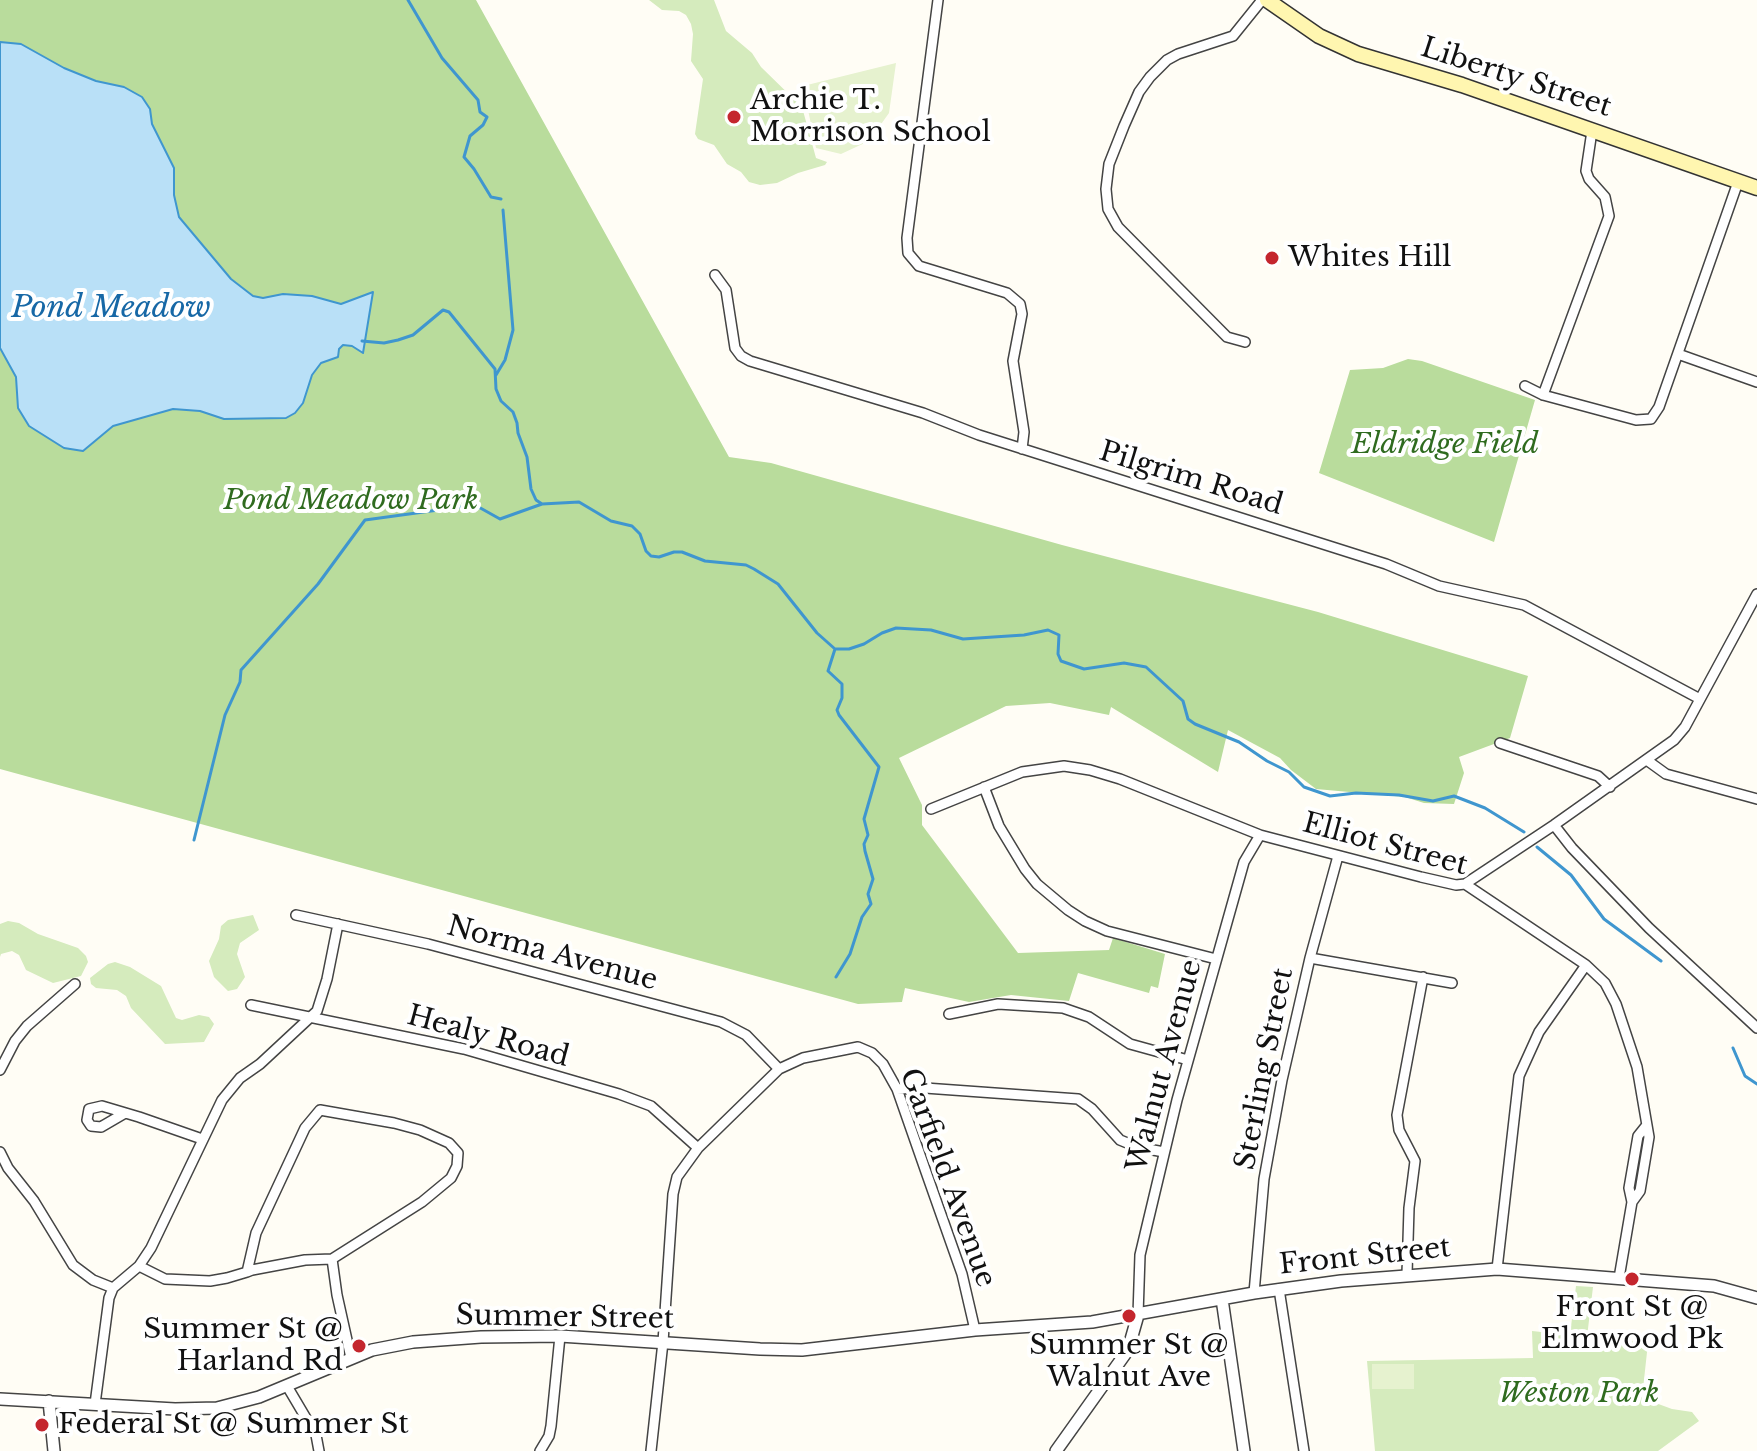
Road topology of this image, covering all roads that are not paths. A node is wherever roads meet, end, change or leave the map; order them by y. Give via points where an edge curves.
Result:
1 (938, 0) edge
2 (1265, 0) edge
3 (1592, 131) junction
4 (1738, 182) junction
5 (1757, 188) edge
6 (715, 275) dead end
7 (1245, 342) dead end
8 (1678, 354) junction
9 (1757, 382) edge
10 (1525, 386) dead end
11 (1543, 395) junction
12 (1022, 449) junction
13 (1757, 594) edge
14 (1700, 699) junction
15 (1500, 743) dead end
16 (1648, 761) junction
17 (984, 787) junction
18 (1610, 787) junction
19 (1757, 799) edge
20 (931, 809) dead end
21 (1554, 825) junction
22 (1260, 835) junction
23 (1338, 856) junction
24 (1465, 884) junction
25 (296, 915) dead end
26 (338, 924) junction
27 (1310, 958) junction
28 (1216, 959) junction
29 (1586, 965) junction
30 (1423, 977) junction
31 (1452, 983) dead end
32 (75, 984) dead end
33 (251, 1005) dead end
34 (949, 1014) dead end
35 (309, 1018) junction
36 (1757, 1028) edge
37 (1188, 1060) junction
38 (779, 1069) junction
39 (0, 1070) edge
40 (897, 1089) junction
41 (125, 1113) dead end
42 (202, 1139) junction
43 (698, 1148) junction
44 (0, 1152) edge
45 (1164, 1152) junction
46 (332, 1259) junction
47 (139, 1266) junction
48 (1497, 1269) junction
49 (247, 1272) junction
50 (1407, 1274) junction
51 (1619, 1278) junction
52 (113, 1288) junction
53 (1279, 1289) junction
54 (1254, 1293) junction
55 (1757, 1298) edge
56 (1222, 1299) junction
57 (1138, 1315) junction
58 (975, 1330) junction
59 (560, 1336) junction
60 (663, 1342) junction
61 (351, 1358) junction
62 (287, 1386) junction
63 (0, 1399) edge
64 (49, 1401) junction
65 (95, 1404) junction
66 (54, 1451) edge
67 (319, 1451) edge
68 (540, 1451) edge
69 (651, 1451) edge
70 (1056, 1451) edge
71 (1244, 1451) edge
72 (1304, 1451) edge

1 - 12 street via 907,248 919,266 1007,293 1020,304 1013,361
2 - 3 main road, Liberty Street via 1350,51
2 - 7 street via 1233,36 1178,54 1150,77 1109,164 1106,189 1108,209 1118,227 1227,337
3 - 4 main road, Liberty Street
3 - 11 street via 1586,171 1605,197 1609,216
4 - 5 main road, Liberty Street
4 - 8 street
6 - 12 street, Pilgrim Road via 726,290 733,343 746,359
8 - 9 street
8 - 11 street via 1651,419 1636,420
10 - 11 street
12 - 14 street, Pilgrim Road via 1386,564 1439,586 1524,605
13 - 14 street
14 - 16 street via 1682,731
15 - 18 street via 1598,776
16 - 18 street
16 - 19 street via 1666,774
17 - 20 street, Elliot Street
17 - 22 street, Elliot Street via 1043,768 1090,770
17 - 28 street via 999,826 1025,869 1068,910 1107,931
18 - 21 street
21 - 24 street
21 - 36 street via 1649,928
22 - 23 street, Elliot Street
22 - 28 street, Walnut Avenue via 1244,862
23 - 24 street, Elliot Street
23 - 27 street, Sterling Street
24 - 29 street, Elliot Street
25 - 26 street, Norma Avenue
26 - 35 street via 321,1001
26 - 38 street, Norma Avenue via 721,1022 746,1035
27 - 30 street
27 - 54 street, Sterling Street via 1269,1148
28 - 37 street, Walnut Avenue
29 - 48 street via 1539,1032 1519,1076
29 - 51 street, Elliot Street via 1605,983 1616,1004 1637,1067 1649,1137
30 - 31 street
30 - 50 street via 1397,1115 1415,1172
32 - 39 street via 27,1026
33 - 35 street, Healy Road
34 - 37 street via 998,1004 1063,1008 1089,1017 1130,1044
35 - 42 street via 240,1078
35 - 43 street, Healy Road via 464,1049 619,1094 651,1106
37 - 45 street, Walnut Avenue
38 - 40 street, Garfield Avenue via 844,1048 866,1048
38 - 43 street
40 - 45 street via 1078,1099 1120,1140
40 - 58 street, Garfield Avenue via 962,1274
41 - 42 street
42 - 47 street
43 - 60 street via 677,1177 673,1194
44 - 52 street via 73,1265
45 - 57 street, Walnut Avenue via 1140,1255
46 - 49 street
46 - 49 street via 451,1178 458,1153 449,1143 394,1123 320,1110 305,1128 256,1233
46 - 61 street
47 - 49 street via 165,1279 210,1281
47 - 52 street
48 - 50 street, Front Street
48 - 51 street, Front Street
50 - 53 street, Front Street
51 - 55 street, Front Street via 1714,1286
52 - 65 street
53 - 54 street, Front Street
53 - 72 street
54 - 56 street, Front Street
56 - 57 street, Front Street
56 - 71 street
57 - 58 street, Summer Street
57 - 70 street via 1128,1350
58 - 60 street, Summer Street via 802,1350
59 - 60 street, Summer Street
59 - 61 street, Summer Street via 413,1342
59 - 68 street via 551,1426
60 - 69 street
61 - 62 street, Summer Street
62 - 65 street, Summer Street via 217,1408
62 - 67 street via 316,1435
63 - 64 street, Summer Street
64 - 65 street, Summer Street
64 - 66 street

